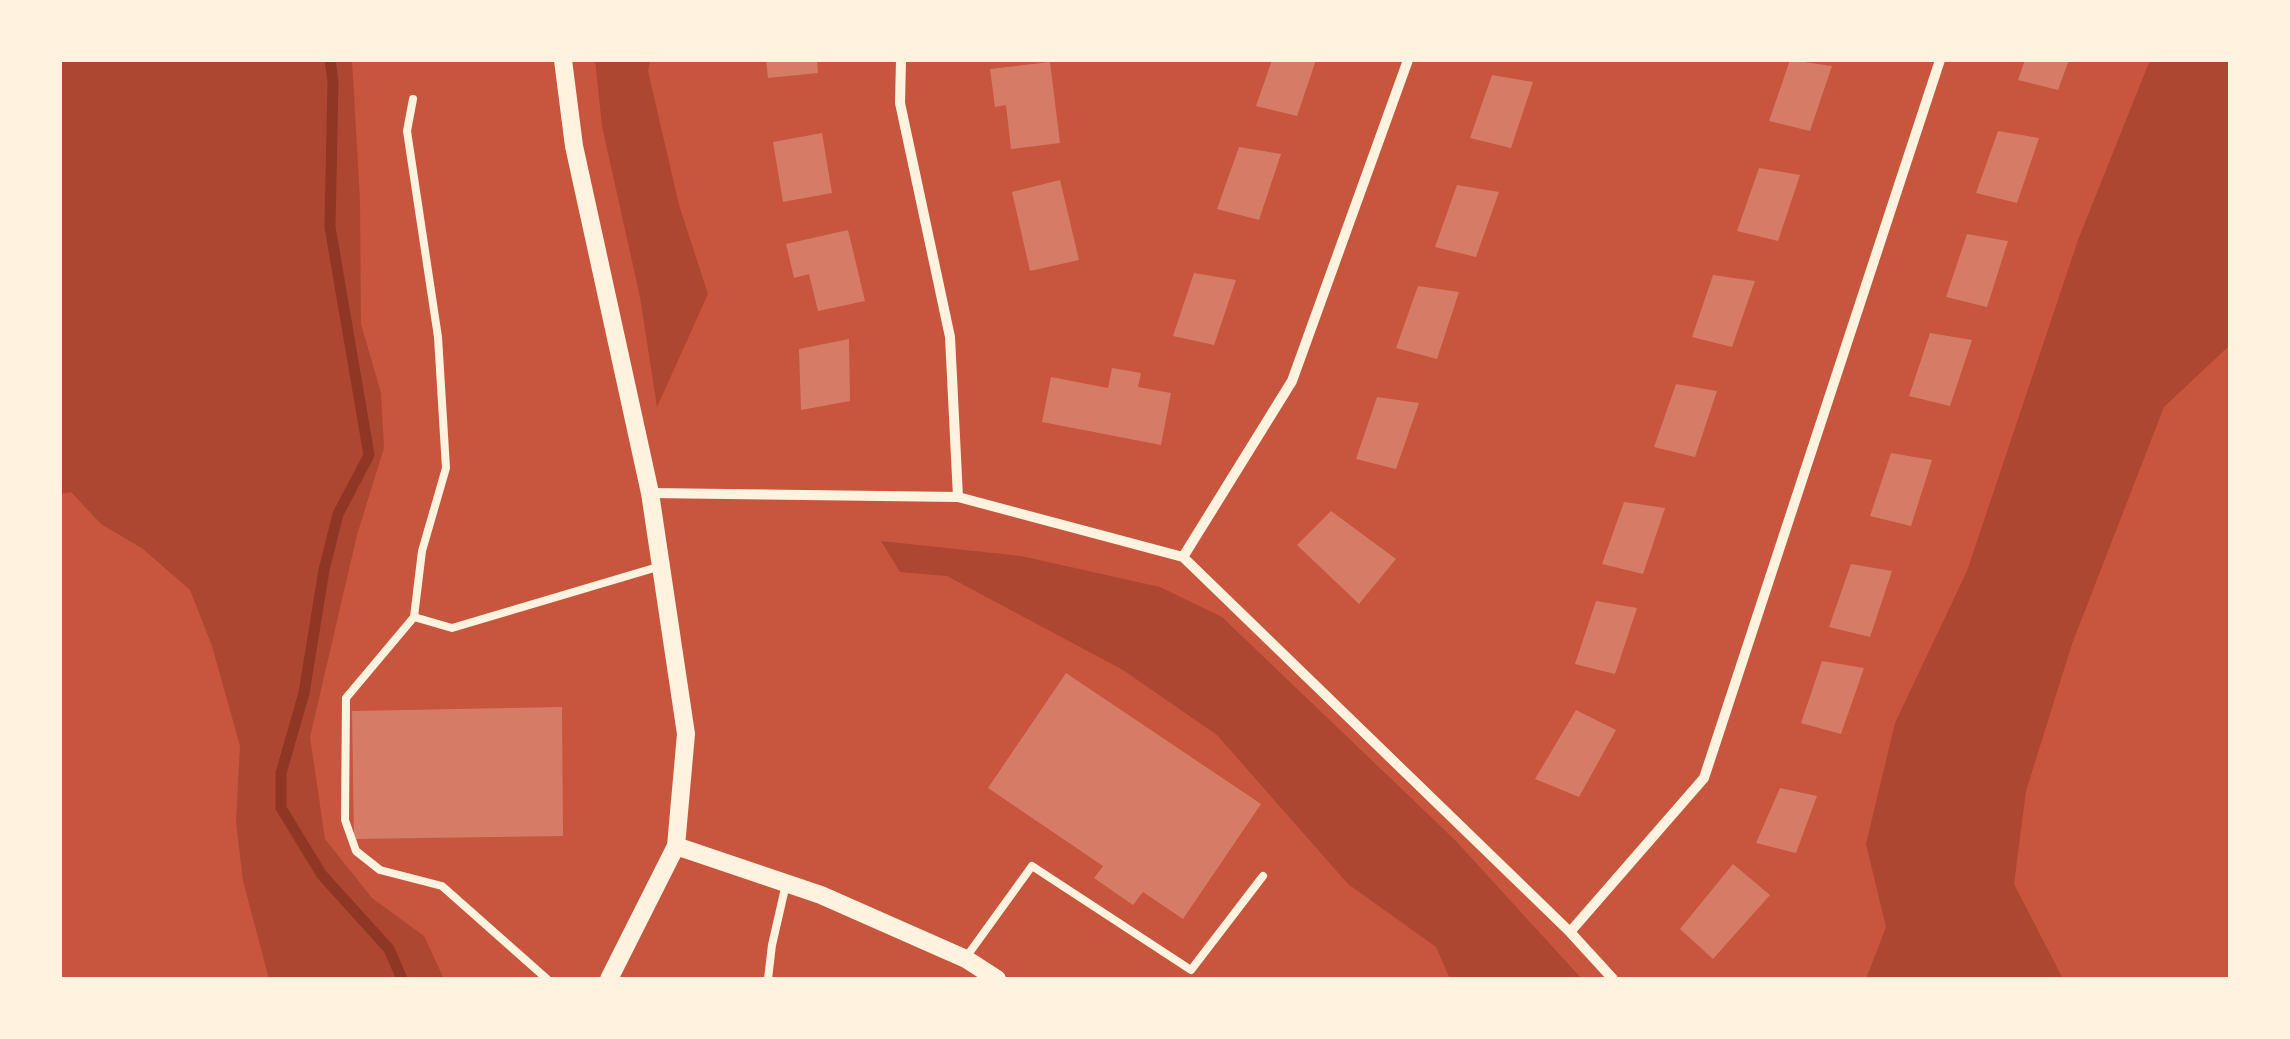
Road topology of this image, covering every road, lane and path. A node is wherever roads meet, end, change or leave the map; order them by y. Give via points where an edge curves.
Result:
1 (564, 60) edge
2 (901, 60) edge
3 (1408, 60) edge
4 (1940, 60) edge
5 (413, 99) dead end
6 (650, 493) junction
7 (958, 497) junction
8 (1183, 557) junction
9 (661, 566) junction
10 (414, 617) junction
11 (676, 846) junction
12 (1263, 876) dead end
13 (786, 884) junction
14 (1570, 932) junction
15 (966, 959) junction
16 (547, 979) edge
17 (610, 979) edge
18 (768, 979) edge
19 (998, 979) edge
20 (1613, 979) edge

1 - 6 street via 574,146
2 - 7 street via 900,102 950,338
3 - 8 street via 1292,381
4 - 14 street via 1704,778
5 - 10 lane via 407,131 438,337 446,468 422,552
6 - 7 street
6 - 9 street
7 - 8 street
8 - 14 street
9 - 10 lane via 452,628
9 - 11 street via 686,734
10 - 16 lane via 346,698 344,820 356,851 380,870 442,886
11 - 13 street
11 - 17 street
12 - 15 lane via 1191,970 1032,866
13 - 15 street
13 - 18 lane
14 - 20 street
15 - 19 street

